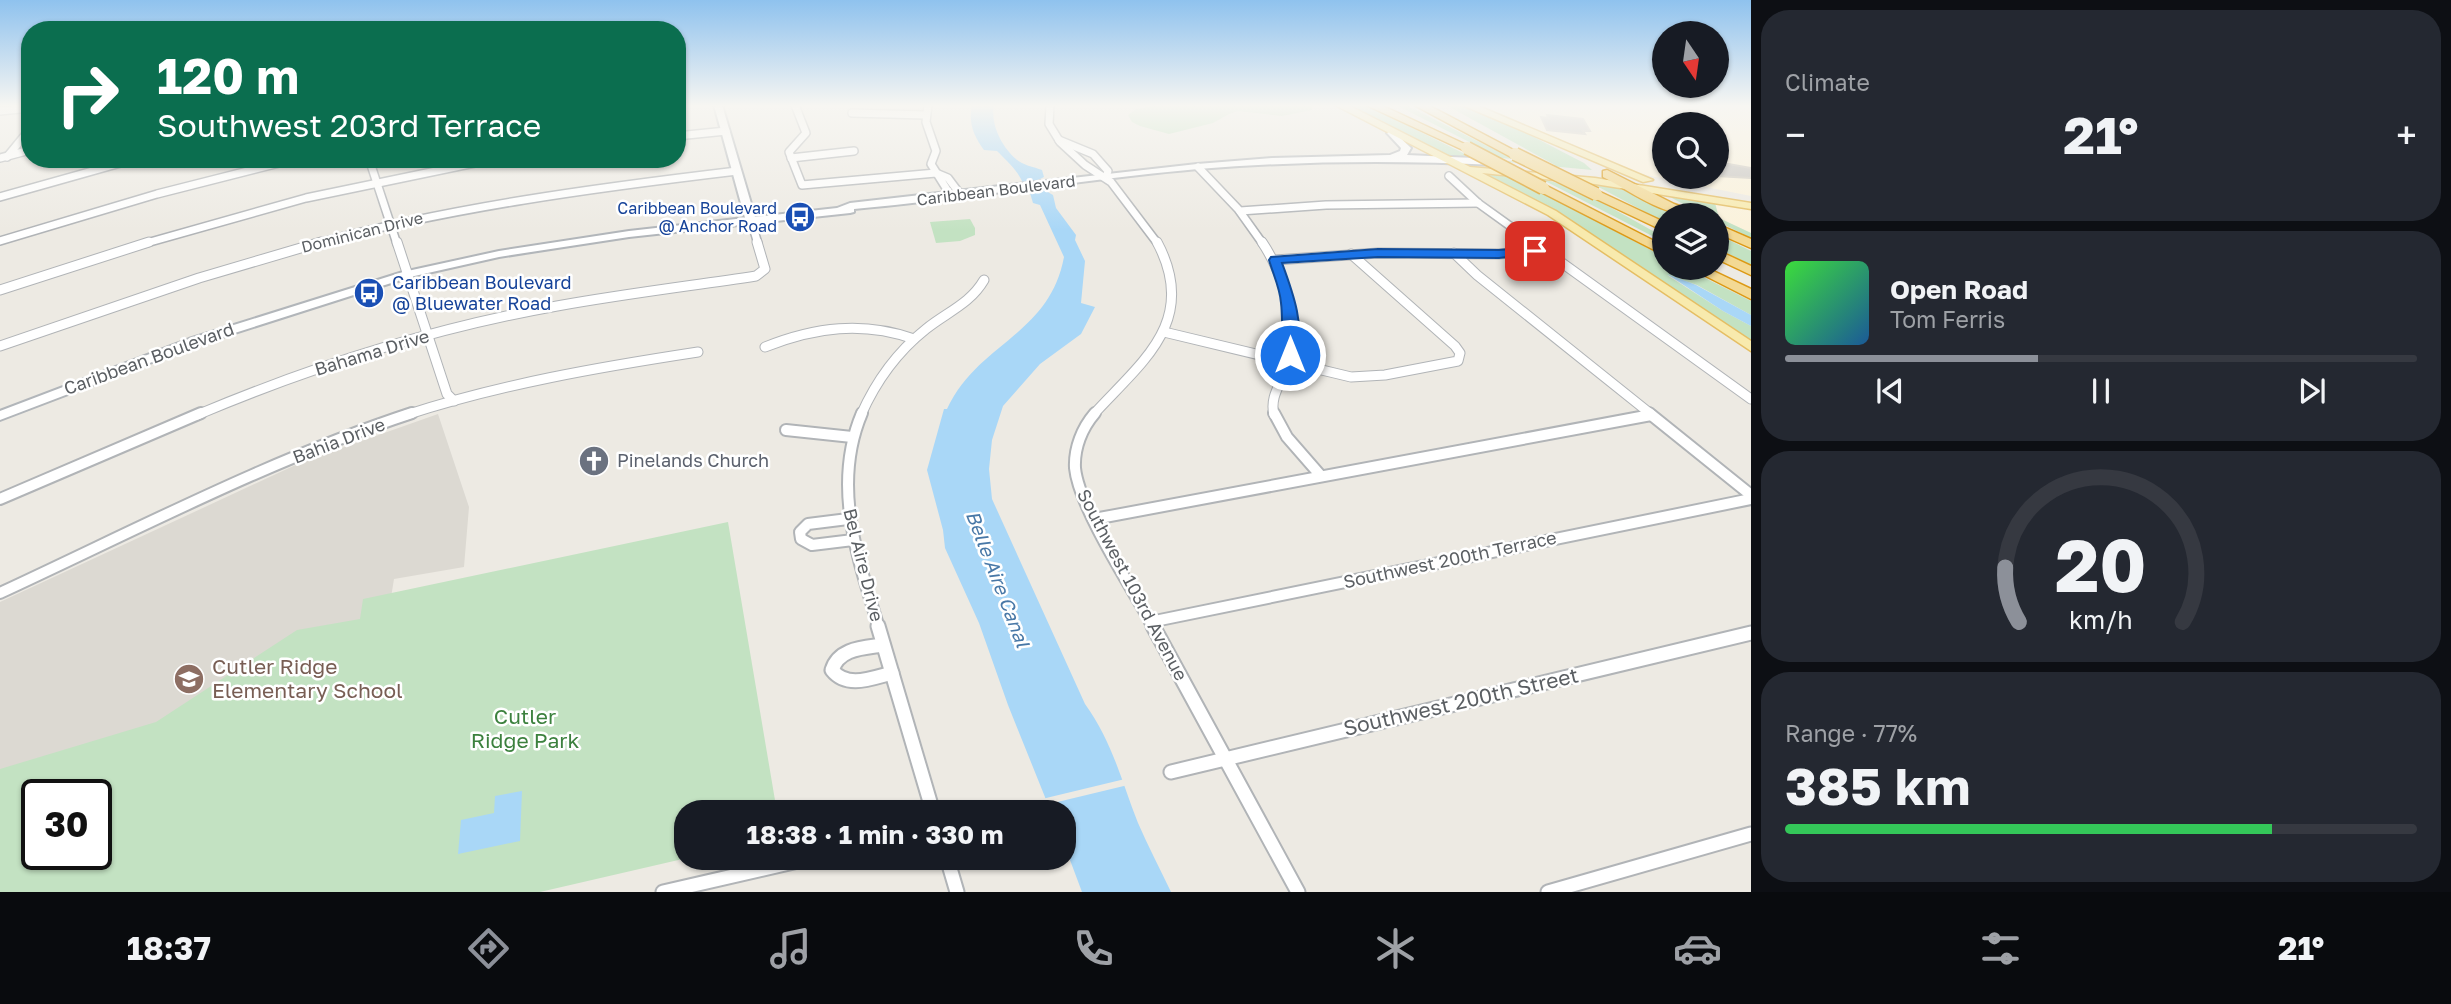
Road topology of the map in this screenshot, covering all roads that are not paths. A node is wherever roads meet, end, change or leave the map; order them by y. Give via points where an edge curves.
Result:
1 (730, 147) edge
2 (792, 147) edge
3 (934, 147) edge
4 (1064, 147) edge
5 (1075, 147) edge
6 (1405, 147) edge
7 (1419, 147) edge
8 (1464, 147) edge
9 (1501, 147) edge
10 (1517, 147) edge
11 (1557, 147) edge
12 (1566, 147) edge
13 (1467, 148) joint
14 (854, 151) dead end
15 (21, 152) edge
16 (3, 157) edge
17 (1394, 157) junction
18 (791, 158) junction
19 (1441, 158) junction
20 (1302, 160) junction
21 (1101, 162) junction
22 (1497, 162) junction
23 (1085, 165) junction
24 (1198, 167) junction
25 (103, 168) edge
26 (259, 168) edge
27 (372, 168) edge
28 (448, 168) edge
29 (1470, 170) junction
30 (737, 172) junction
31 (936, 173) junction
32 (1607, 174) junction
33 (1449, 176) dead end
34 (1106, 177) junction
35 (1571, 178) junction
36 (1647, 180) junction
37 (377, 182) junction
38 (1628, 186) junction
39 (1667, 192) junction
40 (955, 195) junction
41 (1600, 195) junction
42 (0, 197) edge
43 (1751, 199) edge
44 (1478, 203) junction
45 (1664, 203) edge
46 (1672, 203) edge
47 (1751, 206) edge
48 (1240, 211) junction
49 (751, 220) junction
50 (1652, 221) edge
51 (391, 224) junction
52 (1729, 234) edge
53 (0, 241) edge
54 (1751, 244) edge
55 (1652, 245) edge
56 (1542, 250) junction
57 (1454, 253) junction
58 (1351, 254) junction
59 (1275, 260) junction
60 (1729, 260) edge
61 (1751, 271) edge
62 (408, 276) junction
63 (984, 280) dead end
64 (1721, 280) edge
65 (0, 290) edge
66 (1751, 295) edge
67 (1164, 332) junction
68 (427, 336) junction
69 (914, 339) junction
70 (0, 346) edge
71 (765, 347) dead end
72 (1751, 347) edge
73 (698, 352) dead end
74 (1289, 363) junction
75 (1751, 399) edge
76 (454, 401) junction
77 (1651, 415) junction
78 (0, 416) edge
79 (786, 429) dead end
80 (852, 437) junction
81 (1321, 476) junction
82 (1751, 497) edge
83 (0, 499) edge
84 (848, 519) junction
85 (1094, 519) junction
86 (853, 540) junction
87 (0, 593) edge
88 (1150, 622) junction
89 (1751, 633) edge
90 (883, 645) junction
91 (892, 673) junction
92 (1224, 758) junction
93 (1171, 772) dead end
94 (929, 800) edge
95 (1751, 834) edge
96 (759, 870) edge
97 (951, 870) edge
98 (663, 892) edge
99 (957, 892) edge
100 (1298, 892) edge
101 (1548, 892) edge

1 - 30 street
2 - 18 street
3 - 31 street via 930,162
4 - 23 street, Southwest 103rd Avenue
5 - 21 street
6 - 17 street via 1404,153
7 - 19 main road
8 - 13 highway
9 - 41 highway, bridge
10 - 41 highway, bridge
11 - 32 main road
12 - 36 main road
13 - 55 highway, bridge
14 - 18 street
15 - 16 street
17 - 19 street, Caribbean Boulevard
17 - 20 street, Caribbean Boulevard
18 - 31 street via 805,186
19 - 22 street, Caribbean Boulevard
19 - 29 main road
20 - 24 street, Caribbean Boulevard
20 - 29 street, Caribbean Boulevard
21 - 23 street
21 - 34 street, Southwest 103rd Avenue via 1108,171
22 - 29 main road
22 - 32 main road, Caribbean Boulevard
23 - 34 street, Southwest 103rd Avenue
24 - 34 street, Caribbean Boulevard
24 - 48 street
25 - 42 street
26 - 53 street
27 - 37 street
28 - 37 street
29 - 35 main road, Caribbean Boulevard
29 - 72 main road via 1566,222
30 - 49 street
30 - 51 street, Dominican Drive via 543,195
31 - 40 street
32 - 35 main road
32 - 36 main road, Caribbean Boulevard
32 - 38 highway
33 - 44 street
34 - 40 street, Caribbean Boulevard
34 - 67 street, Southwest 103rd Avenue via 1153,233 1166,260 1172,294
35 - 38 main road, Caribbean Boulevard
36 - 43 main road, Caribbean Boulevard
37 - 51 street
37 - 65 street via 198,227
38 - 39 main road, Caribbean Boulevard
38 - 45 highway
39 - 46 highway via 1664,196
39 - 47 main road, Caribbean Boulevard
40 - 49 street, Caribbean Boulevard
41 - 50 highway
44 - 48 street
44 - 56 street
48 - 59 street
49 - 62 street, Caribbean Boulevard via 520,251
49 - 68 street, Bahama Drive via 765,267 747,279 548,308
51 - 62 street
51 - 70 street, Dominican Drive via 205,275
52 - 54 highway
56 - 57 street
56 - 75 street
57 - 58 street
57 - 77 street
58 - 59 street
58 - 74 street via 1455,346 1459,359 1449,365 1366,378
59 - 74 street via 1288,298
60 - 61 highway
62 - 68 street
62 - 78 street, Caribbean Boulevard via 174,348
63 - 69 street, Bel Aire Drive via 971,298
64 - 66 highway
67 - 74 street
67 - 85 street, Southwest 103rd Avenue via 1133,377 1094,412 1079,439 1076,474
68 - 76 street via 447,394
68 - 83 street, Bahama Drive via 267,387
69 - 71 street via 865,327 783,338
69 - 80 street, Bel Aire Drive via 875,384
73 - 76 street, Bahia Drive via 560,373
74 - 81 street via 1273,400 1273,414
76 - 87 street, Bahia Drive via 276,465
77 - 81 street
77 - 82 street
79 - 80 street
80 - 84 street, Bel Aire Drive via 846,477
81 - 85 street
82 - 88 street, Southwest 200th Terrace
84 - 86 street, Bel Aire Drive
84 - 86 street via 808,524 800,539 811,545
85 - 88 street, Southwest 103rd Avenue
86 - 90 street, Bel Aire Drive
88 - 92 street, Southwest 103rd Avenue
89 - 92 street, Southwest 200th Street
90 - 91 street, Bel Aire Drive
90 - 91 street via 841,654 832,670 839,679 849,681
91 - 94 street, Bel Aire Drive
92 - 93 street, Southwest 200th Street
92 - 100 street, Southwest 103rd Avenue
95 - 101 street
96 - 98 street
97 - 99 street

